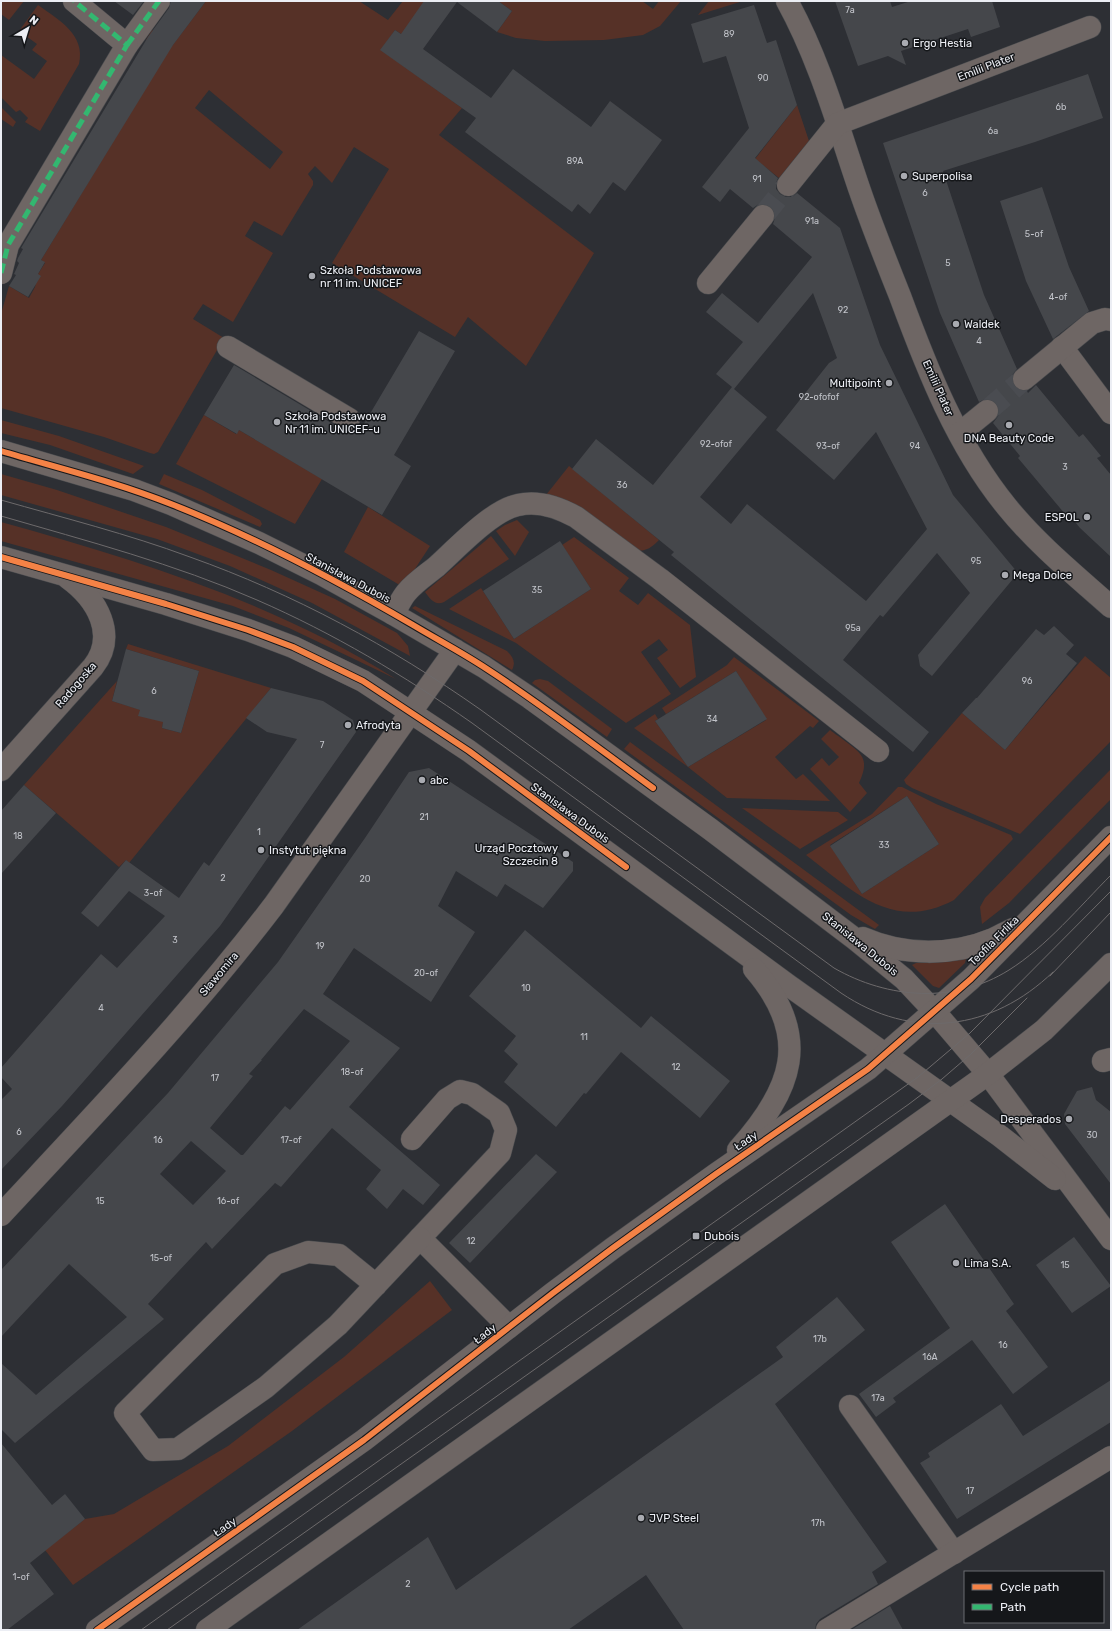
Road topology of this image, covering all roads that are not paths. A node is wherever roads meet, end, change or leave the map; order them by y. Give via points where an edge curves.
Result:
1 (74, 1) edge
2 (159, 1) edge
3 (788, 1) edge
4 (1090, 26) dead end
5 (126, 45) junction
6 (837, 124) junction
7 (788, 185) tunnel mouth
8 (763, 216) tunnel mouth
9 (1, 273) edge
10 (708, 283) dead end
11 (1111, 320) edge
12 (228, 347) dead end
13 (1062, 347) junction
14 (1024, 379) tunnel mouth
15 (987, 412) tunnel mouth
16 (1111, 413) edge
17 (349, 419) dead end
18 (960, 433) junction
19 (1, 450) edge
20 (1, 556) edge
21 (62, 573) junction
22 (1111, 607) edge
23 (393, 614) junction
24 (455, 650) junction
25 (411, 712) junction
26 (878, 751) dead end
27 (1, 770) edge
28 (1111, 837) edge
29 (1034, 915) junction
30 (836, 924) junction
31 (720, 936) junction
32 (1111, 964) edge
33 (935, 1012) junction
34 (886, 1054) junction
35 (988, 1074) junction
36 (951, 1100) junction
37 (412, 1139) dead end
38 (716, 1174) junction
39 (1, 1215) edge
40 (1092, 1215) junction
41 (420, 1238) junction
42 (1111, 1240) edge
43 (376, 1285) junction
44 (509, 1327) junction
45 (850, 1406) dead end
46 (1111, 1457) edge
47 (954, 1552) junction
48 (97, 1630) edge
49 (207, 1630) edge
50 (827, 1630) edge

1 - 5 street
2 - 5 street
3 - 6 street, Emilii Plater via 817,65
4 - 6 street, Emilii Plater
5 - 9 street via 8,245
6 - 7 street
6 - 18 street, Emilii Plater via 860,193 913,330
8 - 10 street
11 - 13 street via 1092,323
12 - 17 street
13 - 14 street
13 - 16 street
15 - 18 street
18 - 22 street, Emilii Plater via 981,472 1007,508 1044,546
19 - 23 street, Stanisława Dubois via 134,490 171,504 314,570
20 - 21 street, Stanisława Dubois
21 - 25 street, Stanisława Dubois via 206,616 293,647 363,681
21 - 27 street, Radogoska via 81,588 94,604 104,635 105,643 101,656
23 - 24 street, Stanisława Dubois
23 - 26 street via 406,593 504,509 528,503 562,509 660,579
24 - 25 street
24 - 30 street, Stanisława Dubois via 530,698
25 - 31 street, Stanisława Dubois via 470,751
25 - 39 street, Sławomira via 274,905 228,964 147,1057
28 - 29 street, Teofila Firlika
29 - 30 street, Teofila Firlika via 993,939 963,948 932,952 886,946
29 - 33 street, Teofila Firlika
30 - 33 street, Stanisława Dubois via 889,965
31 - 34 street, Stanisława Dubois
31 - 38 street, Łady via 749,964 773,994 788,1032 790,1055 785,1079 770,1109 749,1138
32 - 35 street via 1044,1030
33 - 34 street, Teofila Firlika
33 - 35 street, Stanisława Dubois
34 - 36 street, Stanisława Dubois
34 - 38 street, Łady via 844,1087
35 - 36 street
35 - 40 street, Stanisława Dubois
36 - 40 street, Stanisława Dubois via 1046,1171
36 - 49 street
37 - 41 street via 447,1099 460,1091 472,1094 499,1114 506,1130 500,1153
38 - 44 street, Łady
40 - 42 street, Stanisława Dubois
41 - 43 street
41 - 44 street
43 - 43 street via 338,1325 266,1387 178,1449 153,1450 125,1413 275,1264 308,1252 339,1255
44 - 48 street, Łady via 329,1466
45 - 47 street
46 - 47 street
47 - 50 street

